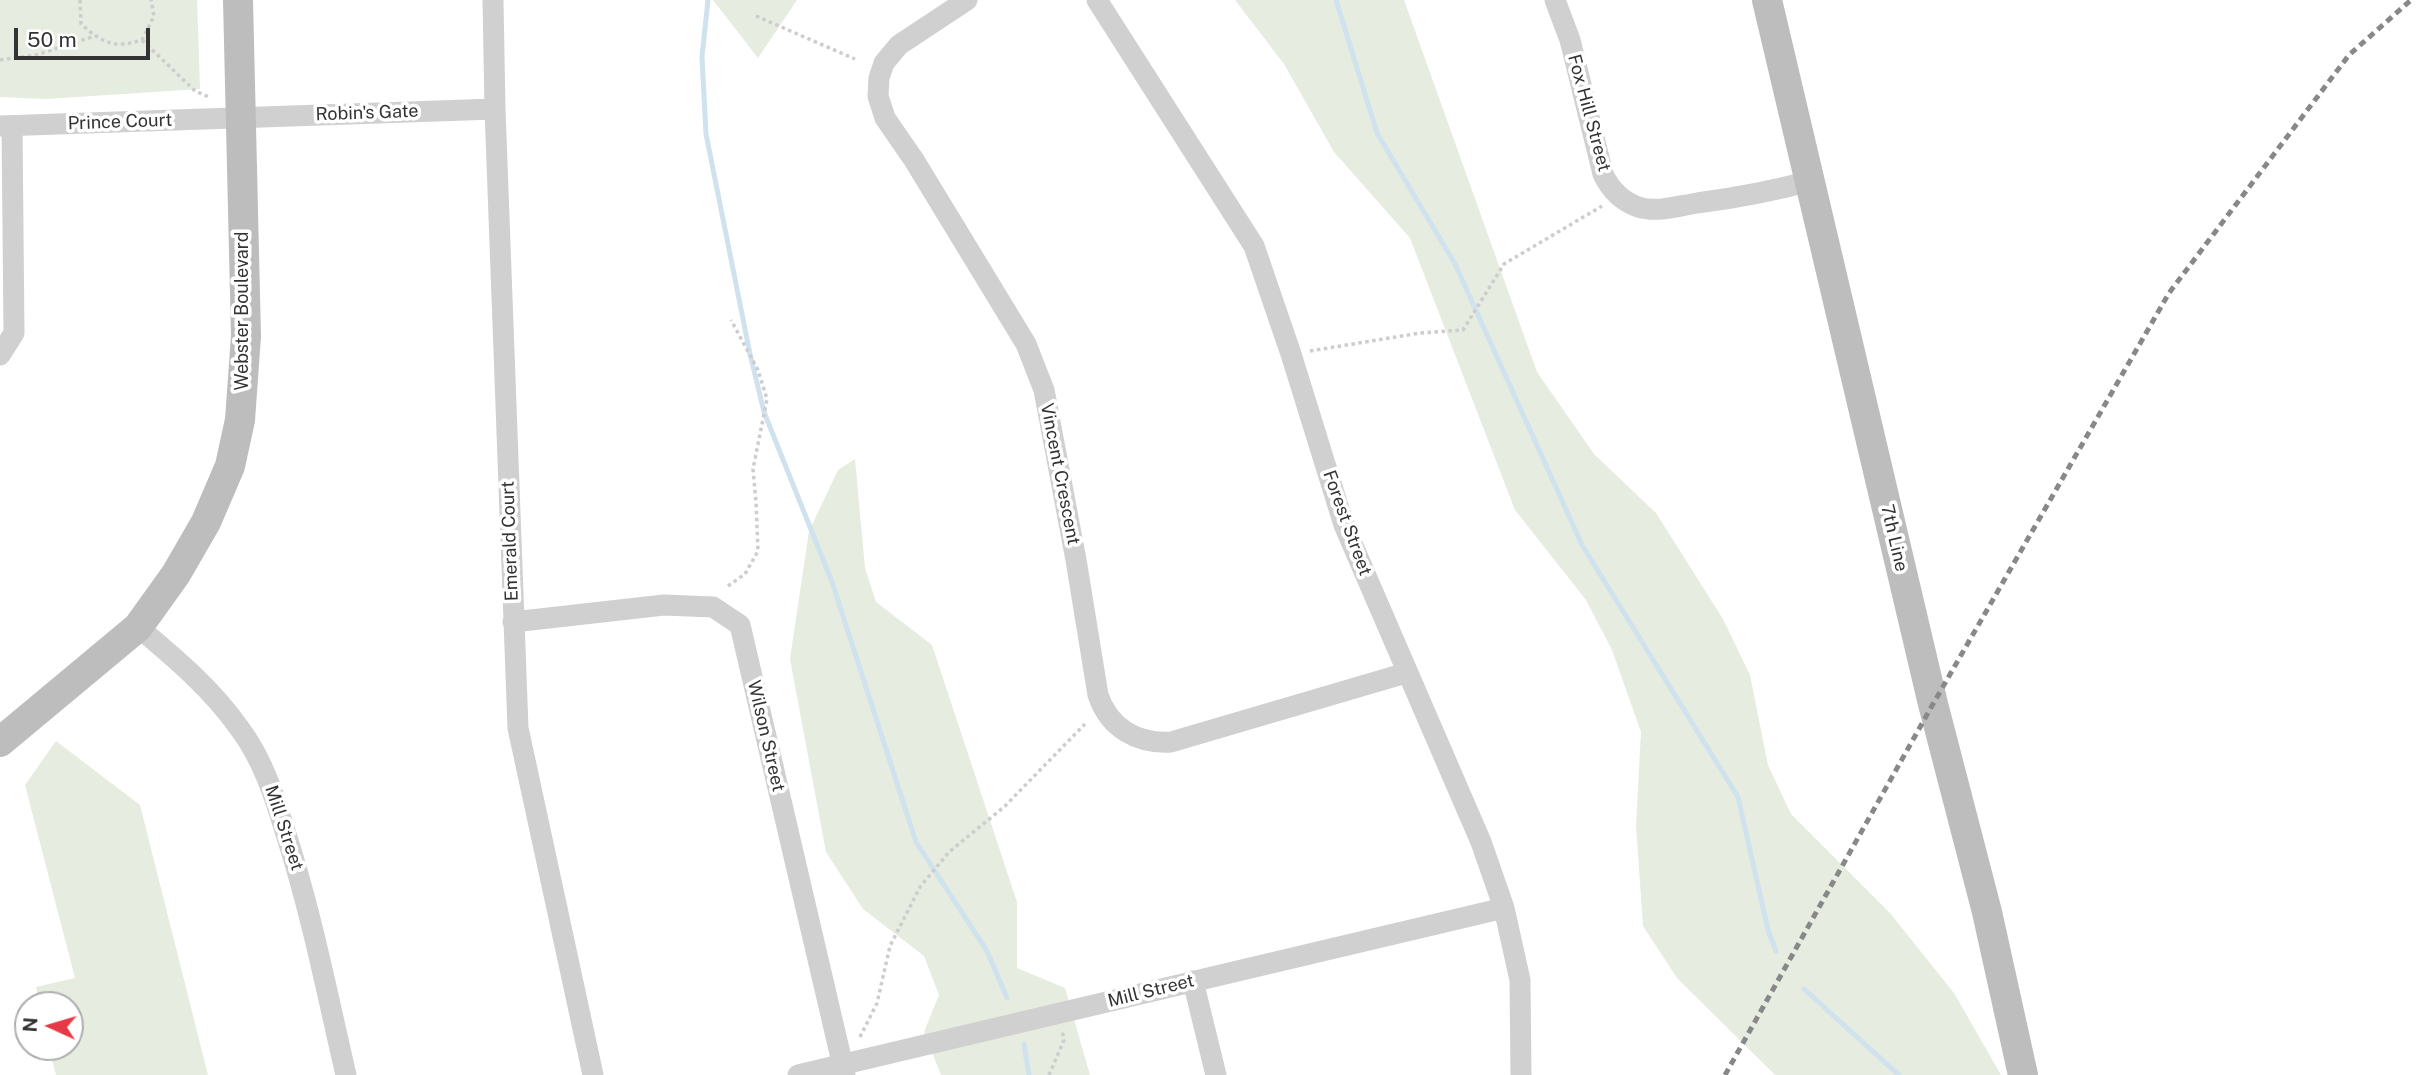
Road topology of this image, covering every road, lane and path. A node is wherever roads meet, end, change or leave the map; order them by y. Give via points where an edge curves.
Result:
1 (80, 0) edge
2 (151, 0) edge
3 (238, 0) edge
4 (493, 0) edge
5 (967, 0) edge
6 (1097, 0) edge
7 (1555, 0) edge
8 (1767, 0) edge
9 (756, 16) dead end
10 (94, 36) junction
11 (142, 40) junction
12 (855, 59) dead end
13 (0, 60) edge
14 (209, 97) dead end
15 (495, 109) junction
16 (239, 117) junction
17 (6, 126) edge
18 (1810, 181) junction
19 (1603, 205) dead end
20 (731, 320) dead end
21 (1292, 354) junction
22 (0, 355) edge
23 (728, 586) dead end
24 (513, 622) junction
25 (138, 627) junction
26 (1406, 673) junction
27 (1085, 724) dead end
28 (0, 742) edge
29 (1504, 908) junction
30 (1192, 981) junction
31 (1060, 1014) junction
32 (860, 1037) dead end
33 (845, 1069) edge
34 (346, 1075) edge
35 (593, 1075) edge
36 (799, 1075) edge
37 (1049, 1075) edge
38 (1216, 1075) edge
39 (1521, 1075) edge
40 (2023, 1075) edge

1 - 10 path via 81,24
2 - 11 path via 154,16
3 - 16 street, Webster Boulevard
4 - 15 street, Emerald Court
5 - 26 street, Vincent Crescent via 890,53 880,74 878,96 885,118 1026,344 1044,390 1098,695 1105,712 1132,736 1171,741
6 - 21 street, Forest Street via 1254,246
7 - 18 street, Fox Hill Street via 1570,40 1603,174 1621,198 1638,207 1662,209
8 - 18 street, 7th Line
9 - 12 path
10 - 11 path via 124,46
10 - 13 path via 36,55
11 - 14 path via 195,91
15 - 16 street, Robin's Gate
15 - 24 street, Emerald Court
16 - 17 street, Prince Court
16 - 25 street, Webster Boulevard via 246,336 237,431 230,466 206,522
17 - 22 street via 14,333
18 - 40 street, 7th Line
19 - 21 path via 1504,264 1463,330
20 - 23 path via 758,370 767,399 752,469 758,551 745,574
21 - 26 street, Forest Street via 1345,525
24 - 33 street, Wilson Street via 664,605 713,607 740,625
24 - 35 street, Emerald Court via 518,728
25 - 28 street, Webster Boulevard
25 - 34 street, Mill Street via 215,696 268,775 300,876
26 - 29 street, Forest Street via 1481,842
27 - 32 path via 1004,807 949,852 920,887 890,946 877,1003
29 - 30 street, Mill Street
29 - 39 street, Forest Street via 1520,981
30 - 31 street, Mill Street
30 - 38 street
31 - 33 street, Mill Street
31 - 37 path via 1064,1040
33 - 36 street, Mill Street

